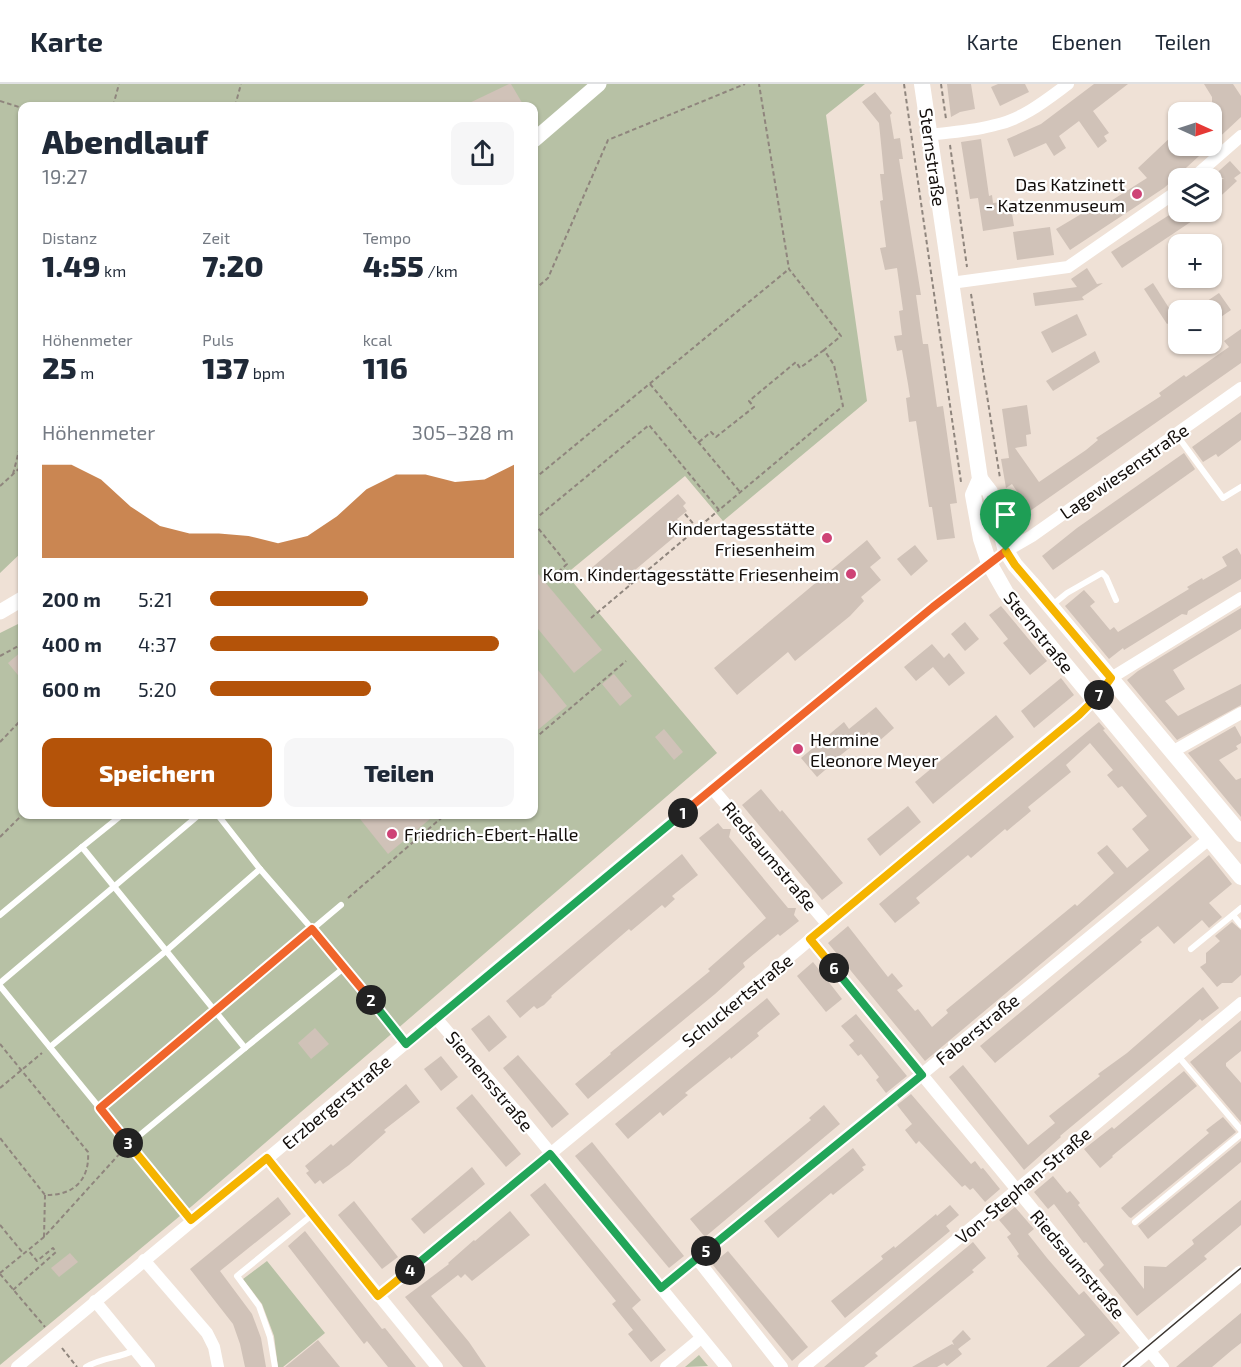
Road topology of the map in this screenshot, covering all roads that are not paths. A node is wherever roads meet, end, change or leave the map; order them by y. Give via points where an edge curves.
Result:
1 (599, 84) edge
2 (922, 84) edge
3 (1068, 84) edge
4 (930, 135) junction
5 (1241, 136) edge
6 (538, 137) edge
7 (1204, 168) edge
8 (1168, 198) edge
9 (951, 283) junction
10 (1241, 388) edge
11 (1176, 434) junction
12 (980, 479) junction
13 (1241, 487) edge
14 (1006, 551) junction
15 (989, 563) junction
16 (1241, 598) edge
17 (1116, 600) dead end
18 (18, 601) edge
19 (1051, 606) junction
20 (0, 612) edge
21 (1111, 678) junction
22 (1094, 701) junction
23 (1241, 713) edge
24 (1172, 752) junction
25 (712, 788) junction
26 (117, 819) edge
27 (194, 819) edge
28 (221, 819) edge
29 (1236, 828) edge
30 (1209, 838) junction
31 (82, 848) junction
32 (260, 869) junction
33 (1241, 877) edge
34 (114, 887) junction
35 (341, 905) road end
36 (1241, 908) edge
37 (0, 915) edge
38 (1233, 915) junction
39 (828, 925) junction
40 (1241, 925) edge
41 (312, 929) junction
42 (810, 939) junction
43 (1191, 949) dead end
44 (166, 951) junction
45 (345, 967) junction
46 (0, 984) edge
47 (1241, 1003) edge
48 (214, 1010) junction
49 (436, 1018) junction
50 (406, 1044) junction
51 (50, 1047) junction
52 (245, 1048) junction
53 (1178, 1056) junction
54 (922, 1075) junction
55 (100, 1108) junction
56 (1241, 1132) edge
57 (129, 1144) junction
58 (550, 1154) junction
59 (267, 1158) junction
60 (1017, 1191) junction
61 (312, 1215) junction
62 (191, 1220) junction
63 (1135, 1222) dead end
64 (697, 1259) junction
65 (144, 1260) junction
66 (1241, 1273) edge
67 (661, 1288) junction
68 (378, 1296) junction
69 (95, 1301) junction
70 (701, 1338) junction
71 (135, 1350) junction
72 (1149, 1350) junction
73 (17, 1367) edge
74 (86, 1367) edge
75 (149, 1367) edge
76 (218, 1367) edge
77 (275, 1367) edge
78 (437, 1367) edge
79 (666, 1367) edge
80 (724, 1367) edge
81 (783, 1367) edge
82 (804, 1367) edge
83 (1128, 1367) edge
84 (1163, 1367) edge

1 - 6 street
2 - 4 main road, Sternstraße
3 - 4 street via 1020,116 995,125
4 - 9 main road, Sternstraße
5 - 7 street
8 - 9 street via 1068,267
9 - 12 main road, Sternstraße
10 - 11 street, Lagewiesenstraße
11 - 13 lane via 1223,498
11 - 14 street, Lagewiesenstraße
12 - 14 main road, Sternstraße via 990,492
12 - 15 main road, Sternstraße via 973,495
14 - 15 main road
14 - 19 main road, Sternstraße
15 - 22 main road, Sternstraße via 1006,593
15 - 25 street, Erzbergerstraße
16 - 21 street
17 - 19 lane via 1102,573
18 - 20 street
19 - 21 main road, Sternstraße
21 - 22 main road
21 - 24 main road, Sternstraße
22 - 30 main road, Sternstraße
22 - 39 street, Schuckertstraße
23 - 24 street
24 - 29 main road, Sternstraße
25 - 39 street, Riedsaumstraße
25 - 49 street, Erzbergerstraße
26 - 31 lane
27 - 34 lane
28 - 32 lane
29 - 30 main road
30 - 33 main road, Sternstraße
30 - 54 street, Faberstraße
31 - 34 lane
31 - 37 lane
32 - 41 lane
32 - 44 lane
34 - 44 lane
34 - 46 lane
35 - 41 lane
36 - 38 lane
38 - 40 lane
38 - 43 lane
39 - 42 street, Schuckertstraße
41 - 45 lane
41 - 48 lane
42 - 54 street, Riedsaumstraße
42 - 58 street, Schuckertstraße
44 - 48 lane
44 - 51 lane
45 - 50 lane
45 - 52 lane
46 - 51 lane
47 - 53 street, Von-Stephan-Straße
48 - 52 lane
48 - 55 lane
49 - 50 street, Erzbergerstraße
49 - 58 street, Siemensstraße
50 - 59 street, Erzbergerstraße
51 - 55 lane
52 - 57 lane
53 - 56 lane
53 - 60 street, Von-Stephan-Straße
54 - 60 street, Riedsaumstraße
54 - 64 street, Faberstraße
55 - 57 lane
56 - 63 lane
57 - 62 lane
58 - 67 street, Siemensstraße
58 - 68 street, Schuckertstraße
59 - 61 street
59 - 62 street, Erzbergerstraße
60 - 72 street, Riedsaumstraße
60 - 82 street, Von-Stephan-Straße
61 - 68 street
61 - 77 lane via 237,1276 259,1306
62 - 65 street, Erzbergerstraße
64 - 67 street, Faberstraße
64 - 81 street
65 - 69 street, Erzbergerstraße
65 - 76 street via 207,1333
66 - 72 street
67 - 70 street, Siemensstraße
68 - 78 street
69 - 71 street
69 - 73 street, Erzbergerstraße
70 - 79 street
70 - 80 street, Siemensstraße
71 - 74 lane
71 - 75 street
72 - 83 street
72 - 84 street, Riedsaumstraße

